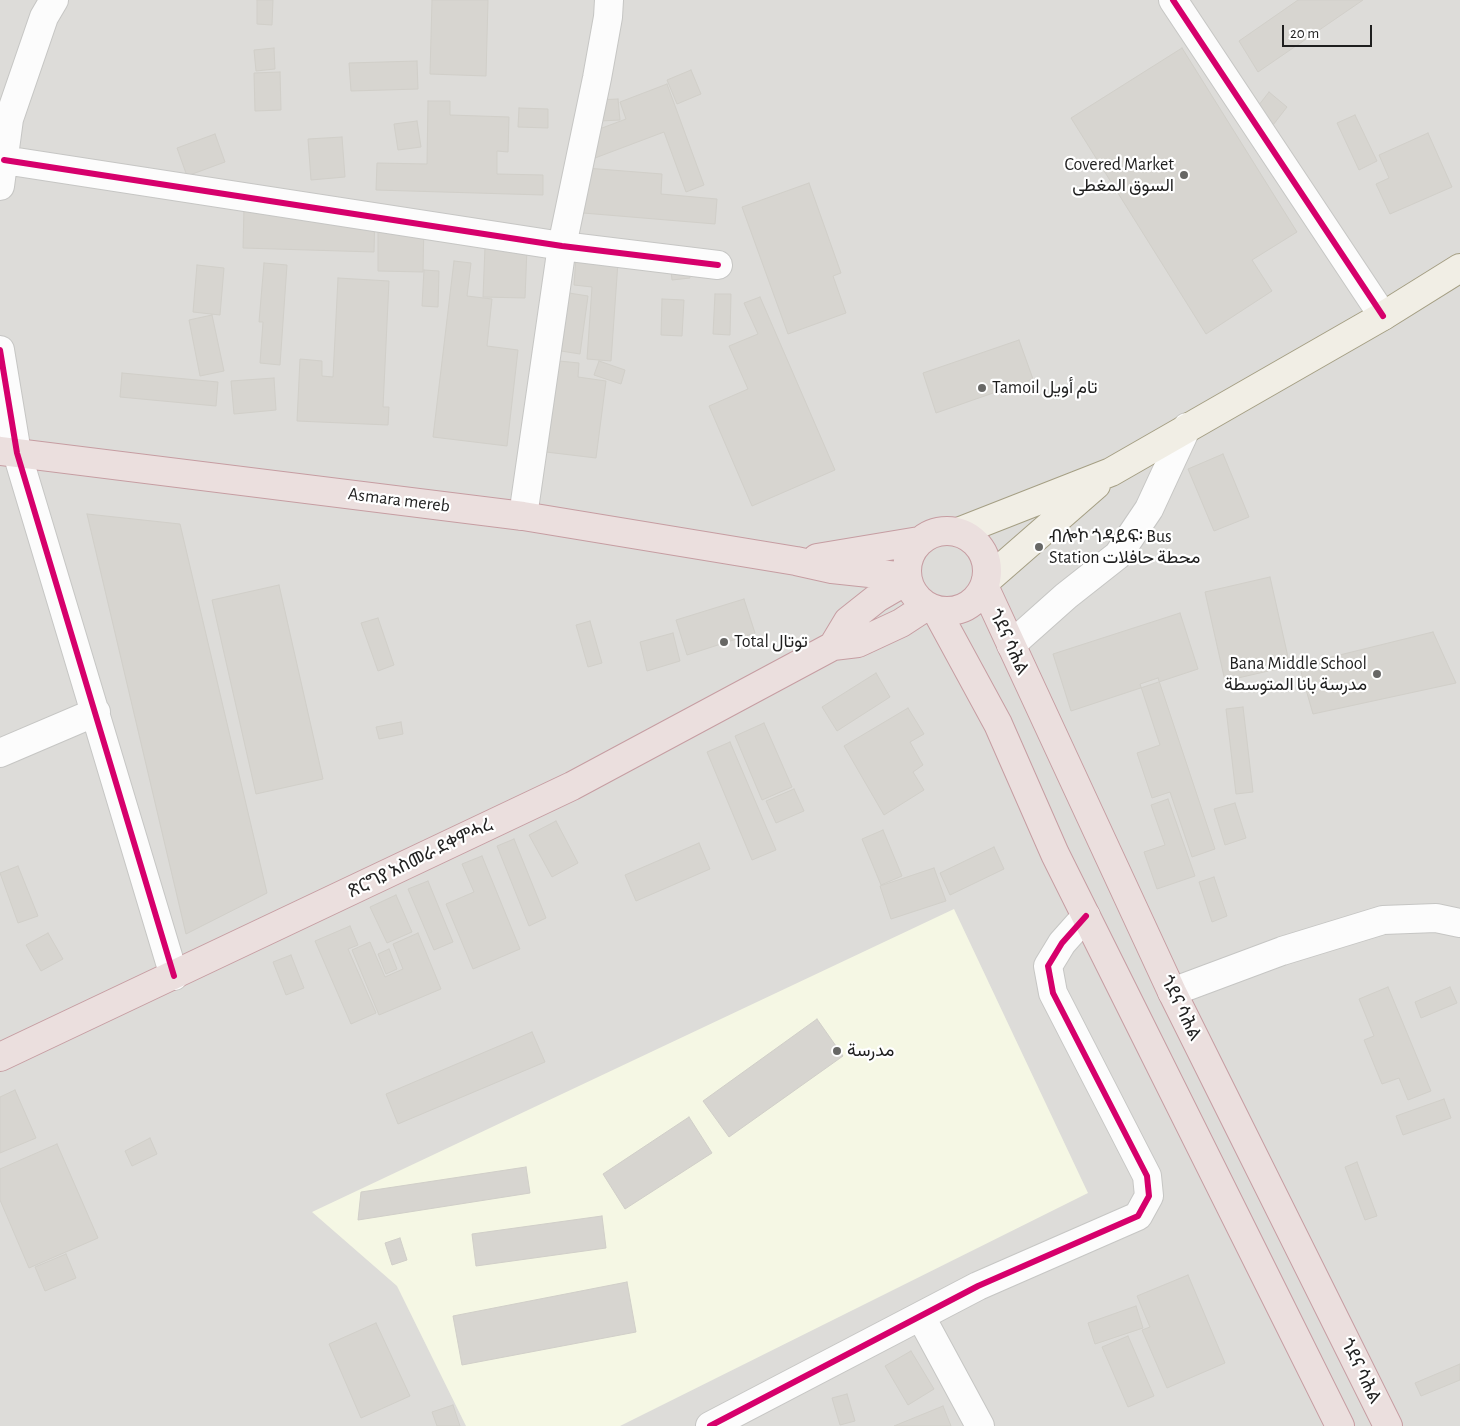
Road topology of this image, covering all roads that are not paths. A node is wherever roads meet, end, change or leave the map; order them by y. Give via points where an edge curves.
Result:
1 (54, 0) edge
2 (609, 0) edge
3 (1173, 0) edge
4 (2, 173) edge
5 (562, 246) junction
6 (718, 265) dead end
7 (1460, 268) edge
8 (1383, 316) junction
9 (0, 350) edge
10 (1187, 427) junction
11 (8, 452) edge
12 (1110, 472) junction
13 (523, 516) junction
14 (958, 532) junction
15 (919, 541) junction
16 (796, 561) junction
17 (907, 578) junction
18 (985, 584) junction
19 (932, 608) junction
20 (1010, 645) junction
21 (833, 646) junction
22 (96, 712) junction
23 (0, 753) edge
24 (1086, 916) junction
25 (1460, 923) edge
26 (174, 976) junction
27 (1172, 992) junction
28 (0, 1057) edge
29 (921, 1317) junction
30 (710, 1426) edge
31 (980, 1426) edge
32 (1340, 1426) edge
33 (1388, 1426) edge

1 - 4 street via 44,16 10,119
2 - 5 street
3 - 8 street
4 - 5 street
5 - 6 street
5 - 13 street
7 - 8 main road
8 - 10 main road
9 - 11 street
10 - 12 main road
10 - 20 street via 1149,509 1118,555
11 - 13 highway, Asmara mereb
11 - 22 street
12 - 14 main road
12 - 18 main road
13 - 16 highway, Asmara mereb
14 - 15 highway via 937,531
14 - 18 highway via 968,536 982,551 986,560
15 - 16 highway
15 - 17 highway via 909,558
16 - 17 highway via 832,570
17 - 19 highway via 915,595
17 - 21 highway via 848,621
18 - 19 highway via 970,605 948,612
18 - 20 highway, ጎደና ሳሕል
19 - 21 highway via 858,643
19 - 24 highway via 998,724
20 - 27 highway, ጎደና ሳሕል
21 - 26 highway, ጽርግያ አስመራ ደቀምሓረ via 572,786
22 - 23 street
22 - 26 street
24 - 29 street via 1062,942 1048,966 1053,993 1147,1176 1149,1196 1138,1216 978,1286
24 - 32 highway
25 - 27 street via 1436,918 1383,920 1282,951
26 - 28 highway, ጽርግያ አስመራ ደቀምሓረ
27 - 33 highway, ጎደና ሳሕል
29 - 30 street
29 - 31 street

